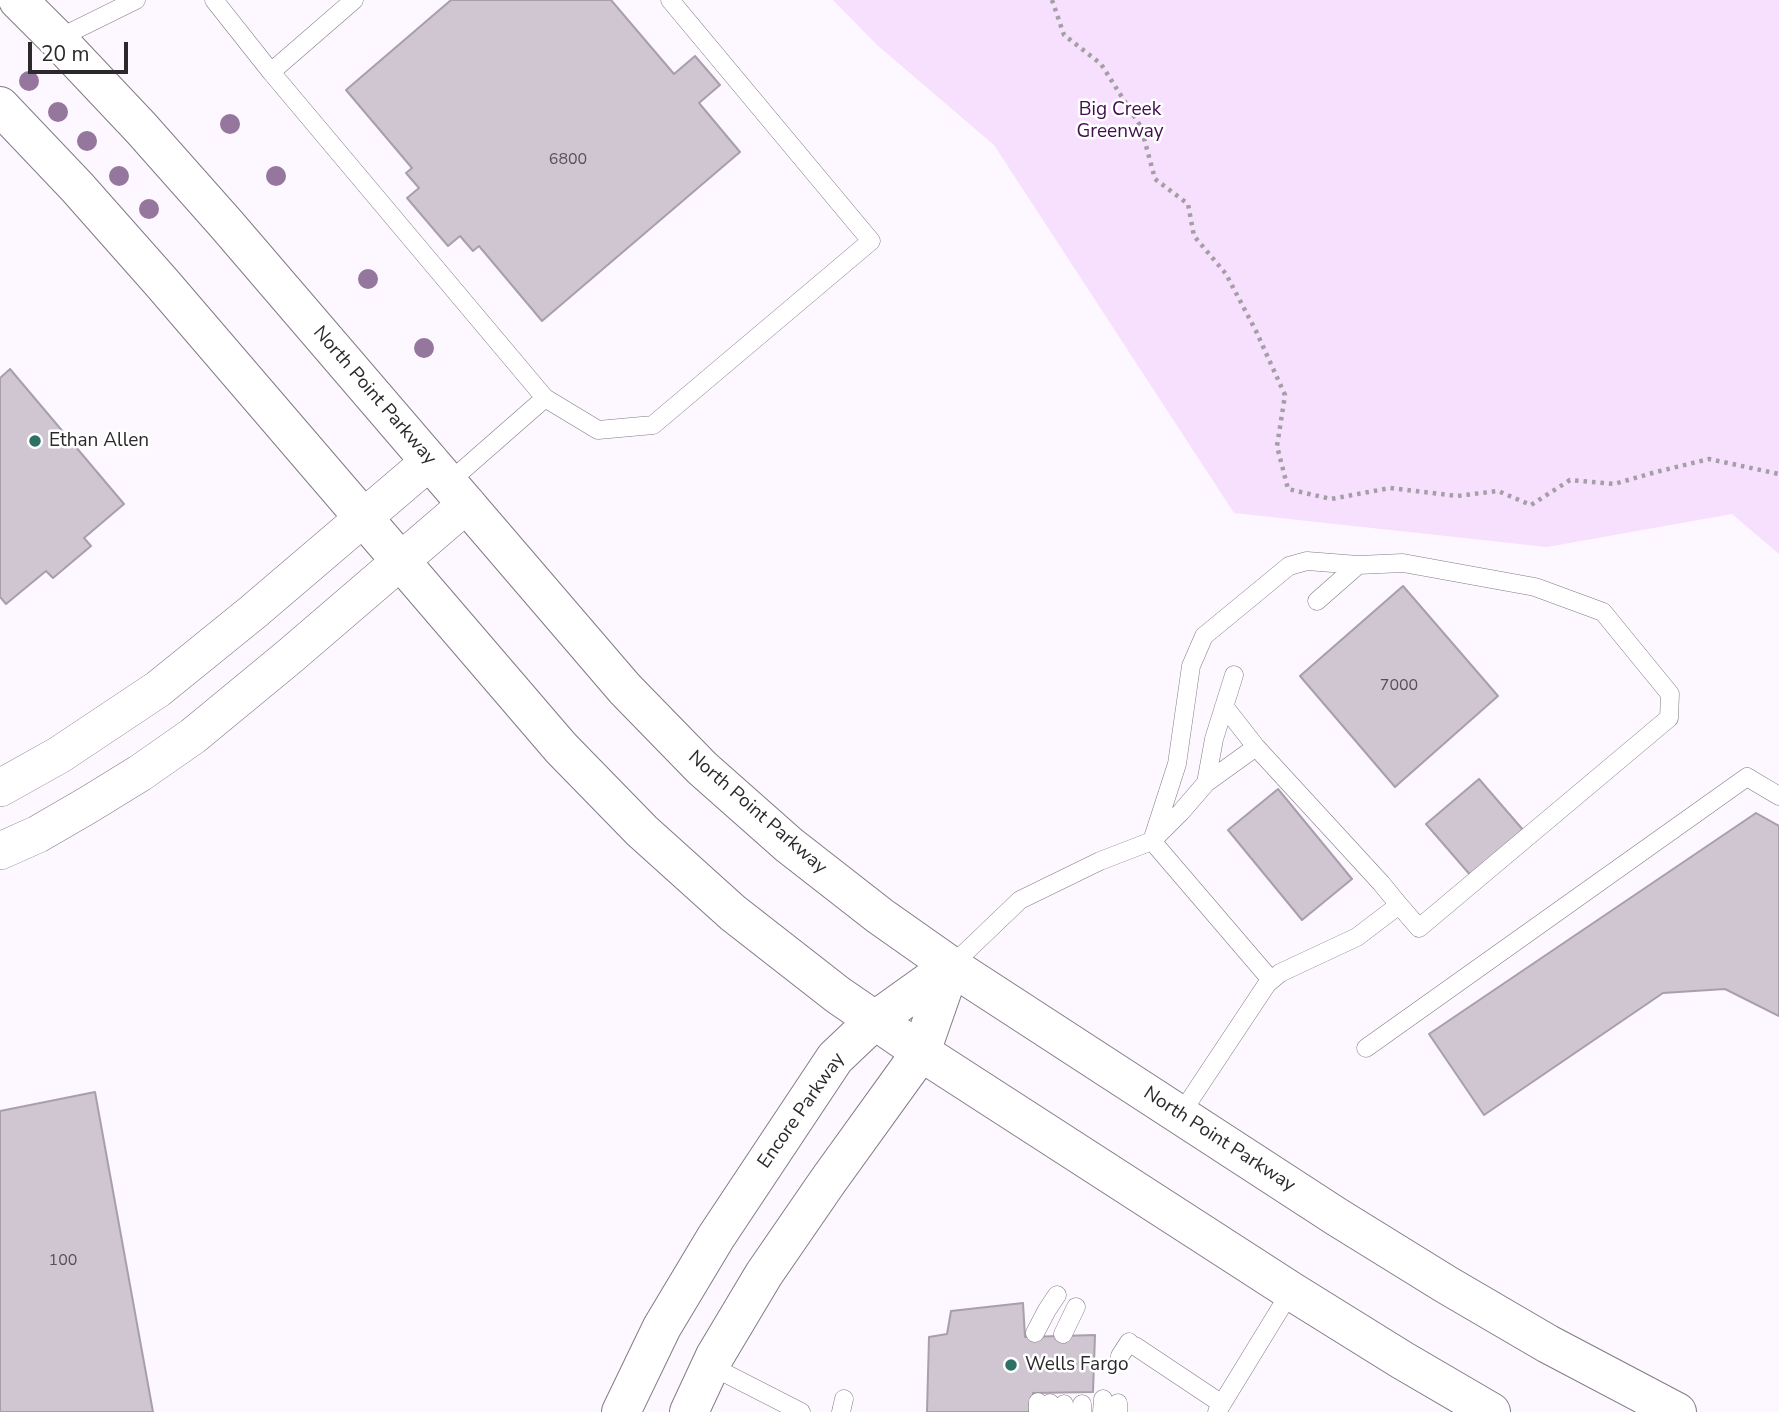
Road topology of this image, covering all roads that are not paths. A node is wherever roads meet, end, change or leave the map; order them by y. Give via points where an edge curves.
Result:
1 (18, 0) edge
2 (136, 0) edge
3 (214, 0) edge
4 (354, 0) edge
5 (670, 0) edge
6 (57, 39) junction
7 (271, 72) junction
8 (0, 106) edge
9 (545, 398) junction
10 (449, 483) junction
11 (363, 518) junction
12 (400, 561) junction
13 (1358, 565) junction
14 (1317, 601) dead end
15 (1234, 675) dead end
16 (1224, 706) junction
17 (1256, 747) junction
18 (1206, 783) junction
19 (0, 788) edge
20 (1779, 796) edge
21 (1152, 841) junction
22 (0, 851) edge
23 (1399, 905) junction
24 (951, 966) junction
25 (1271, 981) junction
26 (874, 1021) junction
27 (1366, 1048) dead end
28 (921, 1052) junction
29 (1180, 1115) junction
30 (1291, 1291) junction
31 (1049, 1333) joint
32 (1128, 1348) dead end
33 (711, 1366) junction
34 (1219, 1408) edge
35 (621, 1412) edge
36 (689, 1412) edge
37 (801, 1412) edge
38 (1491, 1412) edge
39 (1677, 1412) edge

1 - 6 street, North Point Parkway
2 - 6 lane
3 - 7 lane
4 - 7 lane
5 - 9 lane via 871,241 653,425 598,430
6 - 10 street, North Point Parkway via 228,225
7 - 9 lane
8 - 11 street via 162,283
9 - 10 lane
10 - 11 street
10 - 12 street
10 - 24 street, North Point Parkway via 625,689 702,768 789,845
11 - 12 street
11 - 19 street via 158,689
12 - 22 street via 193,736 89,805
12 - 26 street via 561,748 642,831 733,913
13 - 14 lane
13 - 21 lane via 1307,561 1289,566 1204,636 1191,666 1177,764
13 - 23 lane via 1403,563 1535,587 1603,612 1670,694 1670,718 1419,928
15 - 16 lane
16 - 17 lane
16 - 18 lane
17 - 18 lane
17 - 23 lane
18 - 21 lane
20 - 27 lane via 1748,777
21 - 24 lane via 1020,900
21 - 25 lane
23 - 25 lane via 1357,937
24 - 26 street, Encore Parkway
24 - 28 street
24 - 29 street, North Point Parkway
25 - 29 lane
26 - 28 street
26 - 35 street, Encore Parkway via 835,1058 716,1237 662,1327
28 - 30 street
28 - 33 street via 764,1274
29 - 39 street, North Point Parkway via 1447,1285
30 - 34 lane
30 - 38 street
31 - 31 lane via 1047,1310 1067,1301
32 - 34 lane
33 - 36 street
33 - 37 lane

